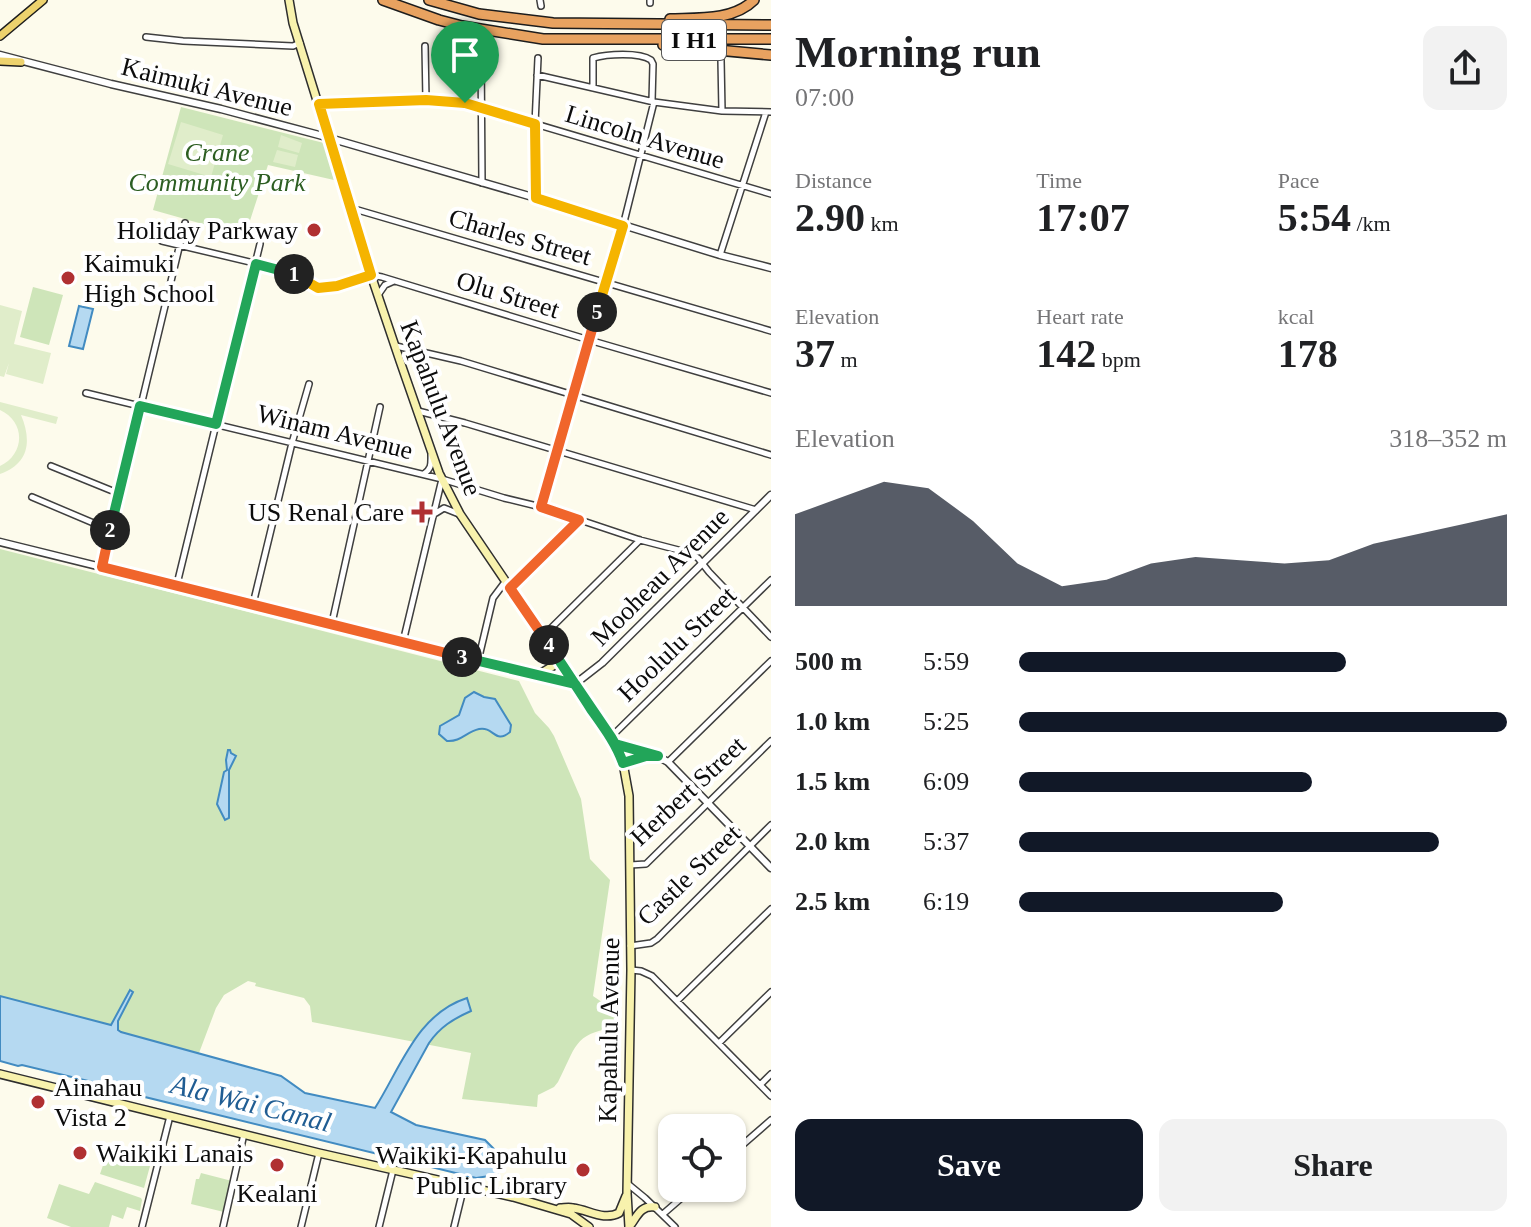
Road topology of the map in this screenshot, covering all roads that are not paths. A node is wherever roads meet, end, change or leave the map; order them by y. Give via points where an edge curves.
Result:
1 (43, 0) edge
2 (286, 0) edge
3 (383, 0) edge
4 (429, 0) edge
5 (754, 0) edge
6 (595, 24) junction
7 (771, 25) edge
8 (0, 36) edge
9 (146, 37) dead end
10 (771, 39) edge
11 (618, 40) junction
12 (300, 43) junction
13 (425, 46) dead end
14 (481, 50) dead end
15 (771, 55) edge
16 (0, 58) edge
17 (538, 58) dead end
18 (721, 60) dead end
19 (21, 62) joint
20 (537, 75) junction
21 (593, 88) junction
22 (426, 100) junction
23 (653, 102) junction
24 (319, 104) junction
25 (482, 109) junction
26 (722, 111) junction
27 (769, 112) edge
28 (535, 124) junction
29 (329, 138) junction
30 (641, 157) junction
31 (482, 183) junction
32 (741, 186) junction
33 (771, 194) edge
34 (536, 198) junction
35 (351, 208) junction
36 (185, 223) dead end
37 (623, 226) junction
38 (162, 241) dead end
39 (260, 244) dead end
40 (179, 245) junction
41 (720, 255) junction
42 (256, 264) junction
43 (771, 268) edge
44 (371, 275) junction
45 (395, 281) junction
46 (606, 283) junction
47 (378, 295) junction
48 (771, 331) edge
49 (589, 340) junction
50 (395, 346) junction
51 (309, 384) dead end
52 (86, 393) dead end
53 (771, 393) edge
54 (573, 396) junction
55 (140, 406) junction
56 (380, 407) dead end
57 (418, 411) junction
58 (216, 424) junction
59 (292, 443) junction
60 (430, 447) junction
61 (557, 451) junction
62 (771, 455) edge
63 (368, 461) junction
64 (51, 466) dead end
65 (423, 474) junction
66 (442, 479) junction
67 (120, 494) junction
68 (771, 495) edge
69 (32, 497) dead end
70 (541, 507) junction
71 (756, 510) junction
72 (435, 514) junction
73 (460, 514) junction
74 (579, 520) junction
75 (110, 530) junction
76 (640, 540) junction
77 (0, 542) edge
78 (702, 563) junction
79 (102, 567) junction
80 (771, 580) edge
81 (177, 584) junction
82 (508, 585) junction
83 (253, 604) junction
84 (743, 607) junction
85 (332, 623) junction
86 (543, 636) junction
87 (771, 637) edge
88 (403, 642) junction
89 (553, 651) junction
90 (478, 661) junction
91 (771, 661) edge
92 (536, 676) junction
93 (575, 684) junction
94 (613, 740) junction
95 (771, 741) edge
96 (658, 756) junction
97 (668, 762) junction
98 (623, 763) junction
99 (708, 803) junction
100 (771, 825) edge
101 (749, 846) junction
102 (630, 865) junction
103 (771, 868) edge
104 (771, 909) edge
105 (630, 946) junction
106 (631, 970) junction
107 (771, 992) edge
108 (677, 1001) junction
109 (719, 1043) junction
110 (0, 1074) edge
111 (771, 1074) edge
112 (760, 1085) junction
113 (771, 1096) edge
114 (170, 1115) junction
115 (771, 1120) edge
116 (244, 1133) junction
117 (746, 1142) edge
118 (319, 1153) junction
119 (393, 1170) junction
120 (464, 1186) junction
121 (627, 1188) junction
122 (677, 1202) edge
123 (655, 1207) junction
124 (554, 1208) junction
125 (663, 1214) junction
126 (142, 1227) edge
127 (223, 1227) edge
128 (301, 1227) edge
129 (379, 1227) edge
130 (454, 1227) edge
131 (589, 1227) edge
132 (629, 1227) edge
133 (675, 1227) edge

1 - 8 main road
2 - 12 main road, Kapahulu Avenue
3 - 11 highway, I H1 via 491,32
4 - 6 highway, I H1 via 488,15
5 - 6 highway via 741,11 713,16
6 - 7 highway, I H1
9 - 12 street
10 - 11 highway, I H1
11 - 15 highway
12 - 24 main road, Kapahulu Avenue
13 - 22 street
14 - 25 street
16 - 19 main road
17 - 20 street
18 - 26 street
19 - 29 street, Kaimuki Avenue
20 - 21 street
20 - 28 street
21 - 23 street
21 - 23 street via 593,58 642,55 653,64
22 - 24 street, Lincoln Avenue
22 - 25 street, Lincoln Avenue
23 - 26 street
23 - 30 street
24 - 29 main road, Kapahulu Avenue
25 - 28 street, Lincoln Avenue
25 - 31 street
26 - 27 street
27 - 32 street
28 - 30 street, Lincoln Avenue
28 - 34 street
29 - 31 street, Kaimuki Avenue
29 - 35 main road, Kapahulu Avenue
30 - 32 street, Lincoln Avenue
30 - 37 street
31 - 34 street, Kaimuki Avenue
32 - 33 street, Lincoln Avenue
32 - 41 street
34 - 37 street, Kaimuki Avenue
35 - 44 main road, Kapahulu Avenue
35 - 46 street, Charles Street
36 - 40 street
37 - 41 street, Kaimuki Avenue
37 - 46 street
38 - 40 street
39 - 42 street
40 - 42 street
40 - 55 street
41 - 43 street, Kaimuki Avenue
42 - 44 street via 296,275 318,288
42 - 58 street
44 - 45 street, Olu Street
44 - 47 main road, Kapahulu Avenue
45 - 47 street
45 - 49 street, Olu Street
46 - 48 street, Charles Street
46 - 49 street
47 - 50 main road, Kapahulu Avenue
49 - 53 street, Olu Street
49 - 54 street
50 - 54 street
50 - 57 main road, Kapahulu Avenue
51 - 59 street
52 - 55 street, Winam Avenue
54 - 61 street
54 - 62 street
55 - 58 street, Winam Avenue
55 - 67 street
56 - 63 street
57 - 60 main road, Kapahulu Avenue
57 - 61 street
58 - 59 street, Winam Avenue
58 - 81 street
59 - 63 street, Winam Avenue
59 - 83 street
60 - 65 street via 432,465
60 - 66 main road, Kapahulu Avenue
61 - 70 street
61 - 71 street
63 - 65 street, Winam Avenue
63 - 85 street
64 - 67 street
65 - 66 street, Winam Avenue
66 - 70 street, Winam Avenue
66 - 72 street
66 - 73 main road, Kapahulu Avenue
67 - 75 street
68 - 71 street, Mooheau Avenue
69 - 75 street
70 - 74 street, Winam Avenue
71 - 78 street, Mooheau Avenue
72 - 73 street via 444,508
72 - 88 street
73 - 82 main road, Kapahulu Avenue
74 - 76 street, Winam Avenue
74 - 82 street
75 - 79 street
76 - 78 street, Winam Avenue via 690,553
76 - 86 street
77 - 79 street
78 - 84 street, Winam Avenue
78 - 93 street, Mooheau Avenue
79 - 81 street
80 - 84 street, Hoolulu Street
81 - 83 street
82 - 86 main road, Kapahulu Avenue
82 - 90 street via 493,598
83 - 85 street
84 - 87 street, Winam Avenue
84 - 94 street, Hoolulu Street
85 - 88 street
86 - 89 main road, Kapahulu Avenue
88 - 90 street
89 - 92 main road via 553,666
89 - 93 main road, Kapahulu Avenue
90 - 92 street
91 - 97 street
92 - 93 street
93 - 94 main road, Kapahulu Avenue
94 - 96 main road
94 - 98 main road, Kapahulu Avenue
95 - 99 street, Herbert Street
96 - 97 street
96 - 98 street
97 - 99 street
98 - 102 main road, Kapahulu Avenue
99 - 101 street
99 - 102 street, Herbert Street via 646,864
100 - 101 street, Castle Street
101 - 103 street
101 - 105 street, Castle Street via 657,939
102 - 105 main road, Kapahulu Avenue
104 - 108 street
105 - 106 main road, Kapahulu Avenue
106 - 108 street via 649,973
106 - 121 main road, Kapahulu Avenue
107 - 109 street
108 - 109 street
109 - 112 street
110 - 114 main road
111 - 112 street
112 - 113 street
114 - 116 main road
114 - 126 street
115 - 117 street
116 - 118 main road
116 - 127 street
118 - 119 main road
118 - 128 street
119 - 120 main road
119 - 129 street
120 - 124 main road
120 - 130 street
121 - 123 street
121 - 124 main road via 614,1216
121 - 132 main road, Kapahulu Avenue
122 - 125 street
123 - 125 street
123 - 132 main road via 643,1208
124 - 131 main road
125 - 133 street

